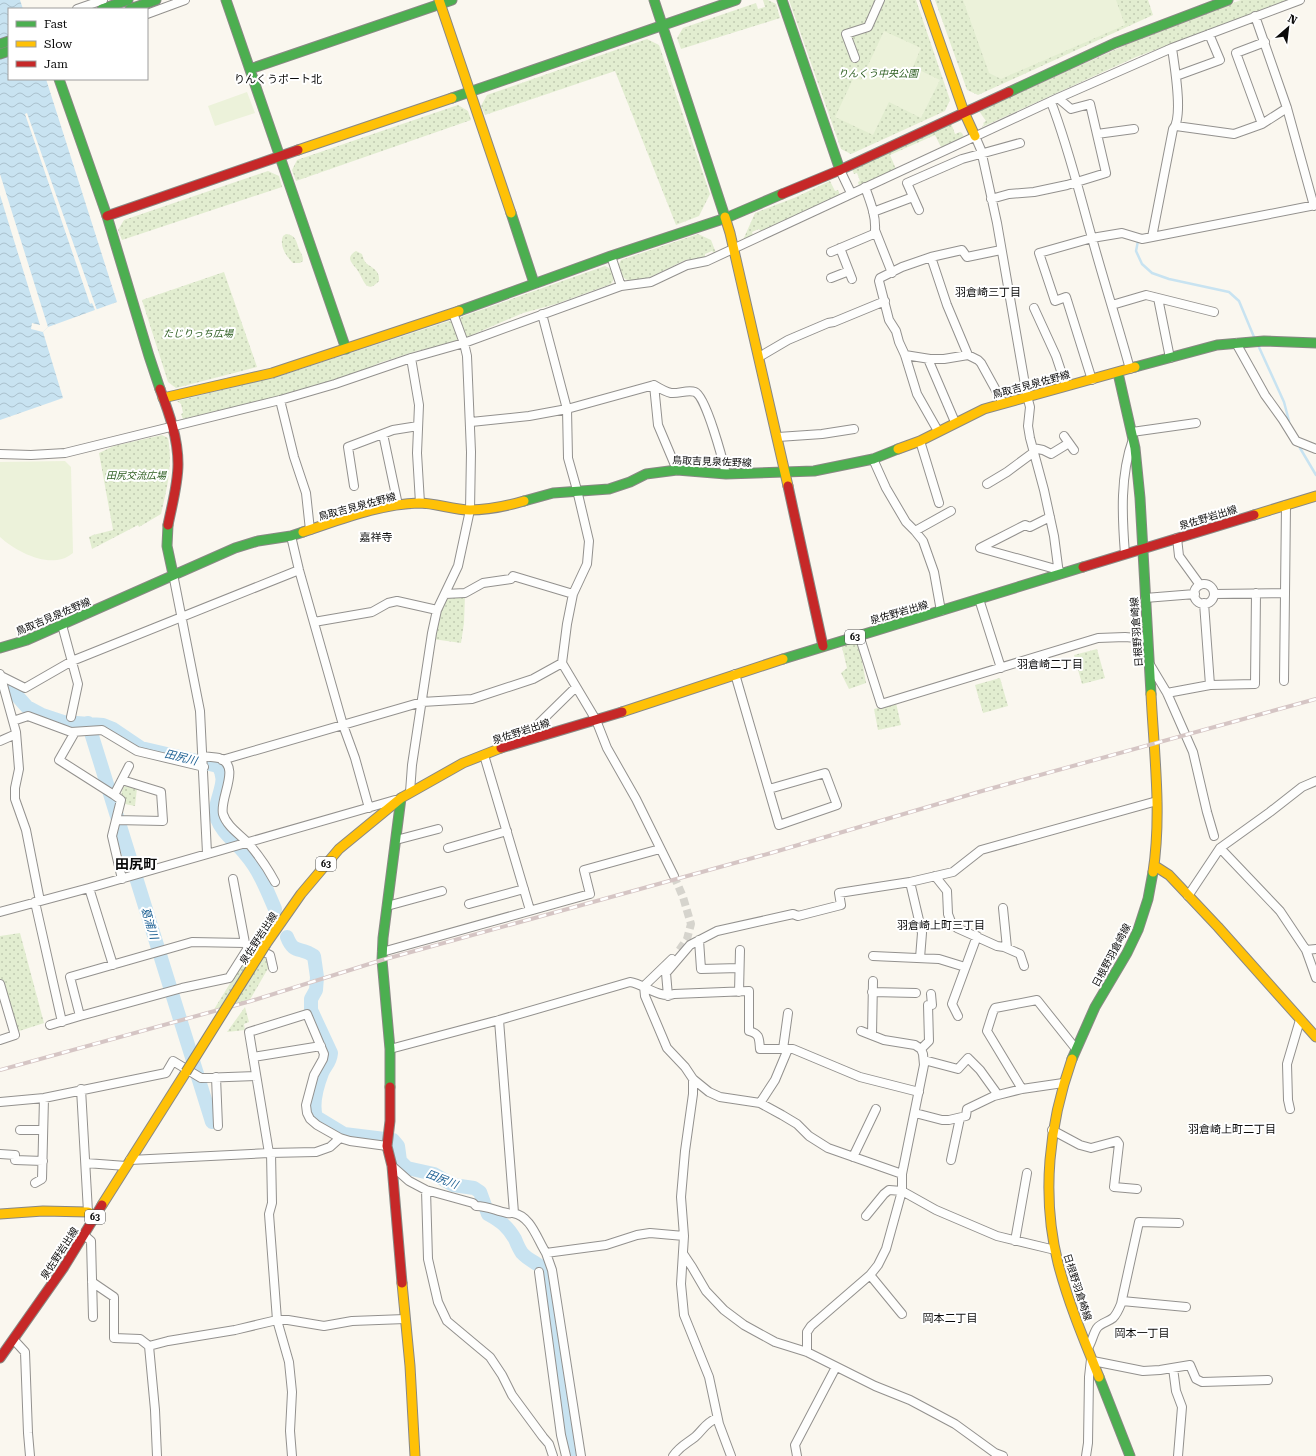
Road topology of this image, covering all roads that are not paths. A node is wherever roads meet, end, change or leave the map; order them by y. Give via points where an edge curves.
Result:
1 (103, 0) edge
2 (128, 0) edge
3 (156, 0) edge
4 (185, 0) edge
5 (226, 0) edge
6 (452, 0) edge
7 (654, 0) edge
8 (736, 0) edge
9 (782, 0) edge
10 (880, 0) edge
11 (925, 0) edge
12 (1228, 0) edge
13 (1300, 0) edge
14 (439, 2) edge
15 (80, 8) edge
16 (105, 8) edge
17 (133, 8) edge
18 (148, 14) edge
19 (1255, 16) junction
20 (663, 25) junction
21 (1209, 34) junction
22 (1265, 42) junction
23 (1172, 48) junction
24 (855, 58) dead end
25 (250, 69) junction
26 (1176, 76) junction
27 (59, 80) edge
28 (469, 91) junction
29 (1058, 98) junction
30 (1051, 102) junction
31 (1287, 108) junction
32 (964, 112) junction
33 (1262, 124) junction
34 (1176, 126) junction
35 (1134, 129) dead end
36 (1097, 134) junction
37 (976, 136) junction
38 (1020, 142) dead end
39 (982, 152) junction
40 (279, 156) junction
41 (840, 170) junction
42 (1076, 181) junction
43 (865, 187) junction
44 (851, 193) junction
45 (913, 197) junction
46 (991, 199) junction
47 (1315, 206) edge
48 (919, 210) dead end
49 (873, 212) junction
50 (107, 216) junction
51 (726, 218) junction
52 (876, 234) junction
53 (1152, 237) junction
54 (1092, 238) junction
55 (734, 248) junction
56 (840, 248) junction
57 (1001, 250) junction
58 (831, 252) dead end
59 (611, 256) junction
60 (931, 258) junction
61 (892, 272) junction
62 (831, 278) dead end
63 (534, 283) junction
64 (621, 286) junction
65 (1158, 298) junction
66 (885, 301) junction
67 (1112, 305) junction
68 (1034, 308) dead end
69 (1214, 312) dead end
70 (453, 313) junction
71 (542, 314) junction
72 (464, 343) junction
73 (1236, 343) junction
74 (1316, 343) edge
75 (346, 349) junction
76 (905, 355) junction
77 (968, 355) junction
78 (760, 357) junction
79 (411, 358) junction
80 (1170, 358) junction
81 (928, 359) junction
82 (1130, 370) junction
83 (1118, 373) junction
84 (1092, 380) junction
85 (654, 385) junction
86 (1066, 386) junction
87 (1027, 396) junction
88 (163, 398) junction
89 (280, 400) junction
90 (1003, 403) junction
91 (567, 409) junction
92 (471, 422) junction
93 (955, 422) junction
94 (1196, 423) dead end
95 (173, 426) junction
96 (418, 426) junction
97 (854, 429) dead end
98 (938, 431) junction
99 (383, 434) junction
100 (1132, 436) junction
101 (778, 437) junction
102 (920, 440) junction
103 (1316, 448) edge
104 (1033, 450) junction
105 (1074, 450) dead end
106 (0, 454) edge
107 (873, 459) junction
108 (677, 470) junction
109 (785, 473) junction
110 (726, 474) junction
111 (987, 484) dead end
112 (354, 486) dead end
113 (577, 490) junction
114 (1316, 496) edge
115 (420, 503) junction
116 (940, 503) dead end
117 (398, 505) junction
118 (1286, 505) junction
119 (470, 510) junction
120 (952, 511) dead end
121 (1050, 517) junction
122 (310, 530) junction
123 (915, 531) junction
124 (291, 536) junction
125 (1177, 538) junction
126 (1143, 549) junction
127 (1125, 554) junction
128 (299, 570) junction
129 (1059, 572) junction
130 (173, 574) junction
131 (1200, 585) junction
132 (1256, 593) junction
133 (1285, 593) junction
134 (445, 594) junction
135 (573, 594) junction
136 (1194, 594) junction
137 (1214, 594) junction
138 (1145, 598) junction
139 (979, 599) junction
140 (1204, 603) junction
141 (437, 610) junction
142 (941, 611) junction
143 (183, 617) junction
144 (314, 622) junction
145 (62, 625) junction
146 (859, 635) junction
147 (1148, 639) junction
148 (824, 646) junction
149 (0, 648) edge
150 (72, 661) junction
151 (1149, 662) junction
152 (562, 663) junction
153 (1001, 668) junction
154 (735, 674) junction
155 (0, 675) edge
156 (1284, 681) dead end
157 (1210, 685) junction
158 (576, 688) junction
159 (1167, 693) junction
160 (422, 702) junction
161 (71, 717) dead end
162 (596, 720) junction
163 (13, 721) junction
164 (343, 725) junction
165 (75, 732) junction
166 (16, 734) junction
167 (0, 741) edge
168 (521, 741) junction
169 (484, 755) junction
170 (203, 756) junction
171 (222, 760) junction
172 (129, 766) dead end
173 (204, 767) junction
174 (122, 780) junction
175 (1316, 782) edge
176 (769, 789) junction
177 (410, 792) junction
178 (114, 795) junction
179 (401, 798) junction
180 (1157, 801) junction
181 (368, 808) junction
182 (116, 820) junction
183 (438, 829) dead end
184 (506, 831) junction
185 (1214, 836) dead end
186 (396, 840) junction
187 (248, 842) junction
188 (448, 848) dead end
189 (660, 848) junction
190 (1220, 848) junction
191 (208, 853) junction
192 (1155, 866) junction
193 (674, 876) tunnel mouth
194 (935, 876) junction
195 (122, 879) junction
196 (232, 879) dead end
197 (275, 882) dead end
198 (910, 882) junction
199 (90, 888) junction
200 (524, 889) junction
201 (442, 891) dead end
202 (1188, 896) junction
203 (38, 902) junction
204 (469, 904) dead end
205 (387, 906) junction
206 (1004, 908) dead end
207 (530, 910) junction
208 (0, 912) edge
209 (977, 936) junction
210 (699, 940) junction
211 (245, 943) junction
212 (1007, 948) junction
213 (1316, 949) edge
214 (740, 950) dead end
215 (1306, 950) junction
216 (382, 952) junction
217 (678, 952) tunnel mouth
218 (873, 956) dead end
219 (920, 958) junction
220 (113, 965) junction
221 (1024, 966) dead end
222 (965, 967) junction
223 (273, 968) dead end
224 (739, 968) junction
225 (1316, 978) edge
226 (873, 981) dead end
227 (0, 984) edge
228 (644, 986) junction
229 (739, 992) junction
230 (872, 992) junction
231 (916, 992) dead end
232 (931, 994) dead end
233 (668, 996) junction
234 (788, 1013) dead end
235 (80, 1016) junction
236 (958, 1016) dead end
237 (499, 1020) junction
238 (1300, 1020) junction
239 (62, 1022) junction
240 (50, 1025) dead end
241 (861, 1031) dead end
242 (872, 1035) junction
243 (1316, 1038) edge
244 (0, 1040) edge
245 (321, 1046) junction
246 (390, 1049) junction
247 (786, 1049) junction
248 (921, 1049) junction
249 (1076, 1049) junction
250 (253, 1057) junction
251 (924, 1060) junction
252 (256, 1076) junction
253 (216, 1077) junction
254 (693, 1079) junction
255 (1063, 1083) junction
256 (1022, 1089) junction
257 (81, 1090) junction
258 (919, 1092) junction
259 (998, 1095) junction
260 (44, 1098) junction
261 (0, 1102) edge
262 (760, 1103) junction
263 (876, 1109) dead end
264 (1290, 1109) dead end
265 (915, 1113) junction
266 (960, 1118) junction
267 (218, 1126) dead end
268 (20, 1130) dead end
269 (43, 1130) junction
270 (1052, 1130) junction
271 (340, 1138) junction
272 (387, 1145) junction
273 (270, 1153) junction
274 (0, 1154) edge
275 (853, 1157) junction
276 (951, 1160) dead end
277 (43, 1161) junction
278 (86, 1162) junction
279 (128, 1163) junction
280 (392, 1166) junction
281 (1027, 1173) dead end
282 (902, 1174) junction
283 (35, 1183) dead end
284 (1136, 1189) dead end
285 (426, 1190) junction
286 (902, 1191) junction
287 (514, 1213) junction
288 (0, 1214) edge
289 (92, 1214) junction
290 (866, 1216) dead end
291 (1179, 1223) dead end
292 (84, 1234) junction
293 (684, 1236) junction
294 (1015, 1241) junction
295 (1055, 1250) junction
296 (546, 1253) junction
297 (684, 1255) junction
298 (539, 1272) dead end
299 (870, 1275) junction
300 (92, 1282) junction
301 (1122, 1301) junction
302 (1186, 1308) dead end
303 (902, 1314) dead end
304 (93, 1318) dead end
305 (405, 1319) junction
306 (277, 1320) junction
307 (14, 1340) junction
308 (149, 1346) junction
309 (1088, 1348) junction
310 (807, 1352) junction
311 (0, 1358) edge
312 (1092, 1359) junction
313 (836, 1366) junction
314 (1173, 1368) junction
315 (1268, 1380) dead end
316 (717, 1418) junction
317 (997, 1455) edge
318 (30, 1456) edge
319 (158, 1456) edge
320 (292, 1456) edge
321 (415, 1456) edge
322 (553, 1456) edge
323 (566, 1456) edge
324 (581, 1456) edge
325 (673, 1456) edge
326 (731, 1456) edge
327 (797, 1456) edge
328 (1086, 1456) edge
329 (1130, 1456) edge
330 (1178, 1456) edge

1 - 15 street
2 - 16 street
3 - 17 street
4 - 18 street
5 - 25 street
6 - 14 street
7 - 20 street
8 - 20 street
9 - 41 street
10 - 24 street via 868,27 846,34
11 - 32 street
12 - 32 street via 1115,43
13 - 19 street
14 - 25 street
14 - 28 street
19 - 21 street
19 - 22 street
20 - 28 street
20 - 51 street
21 - 23 street
21 - 26 street via 1220,60
22 - 31 street
22 - 33 street via 1236,53
23 - 26 street
23 - 29 street
25 - 40 street
26 - 34 street
27 - 50 street
28 - 40 street
28 - 63 street
29 - 30 street
29 - 36 street via 1071,109 1090,104
30 - 37 street
30 - 42 street
31 - 33 street
31 - 47 street
32 - 37 street
32 - 41 street
33 - 34 street via 1234,134
34 - 53 street via 1173,129
35 - 36 street
36 - 42 street via 1106,172
37 - 39 street
37 - 43 street
38 - 39 street
39 - 45 street via 907,183
39 - 46 street
40 - 50 street
40 - 75 street
41 - 44 street
41 - 51 street
42 - 46 street via 1034,192 1009,194
42 - 54 street
43 - 44 street
43 - 49 street
44 - 55 street
45 - 48 street
45 - 49 street
46 - 57 street via 998,223
47 - 53 street
49 - 52 street
50 - 88 street
51 - 55 street
51 - 59 street
52 - 56 street
52 - 61 street
53 - 54 street via 1142,239 1122,233
54 - 67 street
54 - 84 street via 1039,253 1055,301 1066,298
55 - 64 street via 707,261 687,265 651,282
55 - 78 street
56 - 58 street
56 - 62 street via 851,275
57 - 60 street via 967,257 962,250
57 - 87 street
59 - 63 street
59 - 64 street
60 - 61 street
60 - 77 street
61 - 66 street via 879,281
63 - 70 street
64 - 71 street
65 - 67 street via 1146,295
65 - 69 street
65 - 80 street
66 - 76 street
66 - 78 street via 834,322 828,322 788,340
67 - 82 street
68 - 86 street via 1056,356
70 - 72 street
70 - 75 street
71 - 72 street
71 - 91 street
72 - 79 street
72 - 92 street
73 - 74 street, 鳥取吉見泉佐野線
73 - 80 street, 鳥取吉見泉佐野線
73 - 103 street via 1265,395 1296,441
75 - 88 street via 272,373
76 - 81 street
76 - 98 street via 917,394
77 - 81 street
77 - 90 street via 978,360
78 - 101 street
79 - 89 street
79 - 96 street via 419,405
80 - 82 street, 鳥取吉見泉佐野線
81 - 93 street
82 - 83 street, 鳥取吉見泉佐野線
83 - 84 street, 鳥取吉見泉佐野線
83 - 100 street, 日根野羽倉崎線
84 - 86 street, 鳥取吉見泉佐野線
85 - 91 street
85 - 108 street via 658,425
85 - 110 street via 670,393 694,391 699,394 720,449
86 - 87 street, 鳥取吉見泉佐野線
87 - 90 street, 鳥取吉見泉佐野線
87 - 104 street via 1030,407 1028,426
88 - 95 street
89 - 95 street
89 - 122 street via 306,493
90 - 93 street, 鳥取吉見泉佐野線
91 - 92 street
91 - 113 street via 568,458
92 - 119 street
93 - 98 street, 鳥取吉見泉佐野線
94 - 100 street
95 - 106 street via 66,453
95 - 130 street via 178,463 167,529 167,546
96 - 99 street
96 - 115 street
97 - 101 street
98 - 102 street, 鳥取吉見泉佐野線
99 - 112 street via 348,447
99 - 117 street
100 - 126 street, 日根野羽倉崎線
100 - 127 street via 1126,464 1122,521
101 - 109 street
102 - 107 street, 鳥取吉見泉佐野線
102 - 116 street
104 - 105 street via 1043,450 1051,454 1066,439
104 - 111 street via 1007,472
104 - 121 street
107 - 109 street, 鳥取吉見泉佐野線 via 814,471
107 - 123 street via 886,488 906,522
108 - 110 street, 鳥取吉見泉佐野線
108 - 113 street, 鳥取吉見泉佐野線 via 646,474 609,489
109 - 110 street, 鳥取吉見泉佐野線
109 - 148 street
113 - 119 street, 鳥取吉見泉佐野線 via 553,493 504,507
113 - 135 street via 589,542 587,564
114 - 118 street, 泉佐野岩出線 / 63
115 - 117 street, 鳥取吉見泉佐野線
115 - 119 street, 鳥取吉見泉佐野線
117 - 122 street, 鳥取吉見泉佐野線
118 - 125 street, 泉佐野岩出線 / 63
118 - 133 street
119 - 134 street via 458,566
120 - 123 street
121 - 129 street
121 - 129 street via 1030,527 1025,525 980,548
122 - 124 street, 鳥取吉見泉佐野線
123 - 142 street via 923,541 931,561
124 - 128 street
124 - 130 street, 鳥取吉見泉佐野線 via 258,541 235,548
125 - 126 street, 泉佐野岩出線 / 63
125 - 131 street via 1179,556
126 - 127 street, 泉佐野岩出線 / 63
126 - 138 street, 日根野羽倉崎線
127 - 129 street, 泉佐野岩出線 / 63
128 - 143 street
128 - 144 street
129 - 139 street, 泉佐野岩出線 / 63
130 - 143 street
130 - 145 street, 鳥取吉見泉佐野線
131 - 136 street
131 - 137 street via 1210,585
132 - 133 street
132 - 137 street
132 - 157 street via 1255,684
133 - 156 street
134 - 135 street via 465,593 483,583 511,579 513,576
134 - 141 street
135 - 152 street
136 - 138 street
136 - 140 street via 1198,601
137 - 140 street via 1212,600
138 - 147 street, 日根野羽倉崎線
139 - 142 street, 泉佐野岩出線 / 63
139 - 153 street
140 - 157 street
141 - 144 street via 397,601 372,612
141 - 160 street
142 - 146 street, 泉佐野岩出線 / 63
143 - 150 street
143 - 170 street via 200,711
144 - 164 street
145 - 149 street, 鳥取吉見泉佐野線
145 - 150 street
146 - 148 street, 泉佐野岩出線 / 63
146 - 153 street via 881,704
147 - 151 street, 日根野羽倉崎線
147 - 153 street via 1098,638
148 - 154 street, 泉佐野岩出線 / 63
150 - 155 street via 25,688
150 - 161 street via 78,684
151 - 159 street
151 - 180 street, 日根野羽倉崎線
152 - 158 street
152 - 160 street via 533,679 472,699
154 - 162 street, 泉佐野岩出線 / 63
154 - 176 street
155 - 163 street
157 - 159 street
158 - 162 street
158 - 168 street
159 - 185 street via 1194,752
160 - 164 street
160 - 177 street
162 - 168 street, 泉佐野岩出線 / 63
162 - 189 street via 607,748
163 - 165 street via 28,716
163 - 166 street
164 - 171 street
164 - 181 street
165 - 173 street via 102,730 137,751
165 - 178 street via 59,760
166 - 167 street
166 - 203 street via 18,769 15,799 26,830
168 - 169 street, 泉佐野岩出線 / 63
169 - 177 street, 泉佐野岩出線 / 63
169 - 184 street
170 - 171 street
170 - 173 street
171 - 187 street via 229,767 223,813 229,825
172 - 174 street
173 - 191 street
174 - 178 street
174 - 182 street via 161,792 163,821
175 - 190 street via 1302,787
176 - 176 street via 825,773 837,805 779,825
177 - 179 street, 泉佐野岩出線 / 63
178 - 182 street via 121,800
179 - 181 street
179 - 186 street
179 - 279 street, 泉佐野岩出線 / 63, bridge via 339,849 301,894 266,944
180 - 192 street, 日根野羽倉崎線
180 - 194 street via 981,850 953,872
181 - 187 street
182 - 195 street via 112,836
183 - 186 street
184 - 188 street
184 - 200 street
186 - 205 street
187 - 191 street
187 - 197 street via 266,864
189 - 193 street
189 - 207 street via 584,870 590,894
190 - 202 street
190 - 215 street via 1280,911
191 - 195 street
192 - 202 street via 1169,875
192 - 249 street, 日根野羽倉崎線 via 1138,930 1090,1016
194 - 198 street
194 - 209 street via 947,891 951,922 957,928
195 - 199 street
196 - 211 street
198 - 210 street via 839,893 841,905 717,931
198 - 219 street via 922,933
199 - 203 street
199 - 220 street
200 - 204 street
200 - 207 street
201 - 205 street
202 - 238 street
203 - 208 street
203 - 239 street
205 - 216 street
206 - 212 street
207 - 216 street
209 - 212 street
209 - 222 street
210 - 224 street via 701,969
210 - 233 street via 690,945 666,974
211 - 220 street via 192,942
211 - 223 street via 270,955
211 - 235 street via 248,948 229,978
212 - 221 street via 1020,954
213 - 215 street
214 - 224 street
215 - 225 street
216 - 246 street
217 - 228 street
218 - 219 street
219 - 222 street via 939,959
220 - 235 street via 70,977
222 - 236 street via 952,1004
224 - 229 street
226 - 230 street
227 - 244 street via 15,1035
228 - 233 street
228 - 237 street via 630,982
228 - 254 street via 644,996 667,1048
229 - 233 street
229 - 247 street via 749,991 748,1031 755,1033 759,1038 760,1049
230 - 231 street
230 - 242 street
232 - 248 street via 932,1005 928,1005 929,1041
234 - 247 street
235 - 239 street
237 - 246 street
237 - 287 street
238 - 243 street
238 - 264 street via 1287,1064
239 - 240 street
241 - 242 street
242 - 248 street via 884,1040 915,1045
245 - 250 street
245 - 250 street via 307,1014 249,1032
245 - 271 street via 323,1059 314,1075 306,1105 307,1113 317,1125
246 - 272 street
247 - 258 street via 793,1049 860,1077
247 - 262 street via 775,1080
248 - 251 street
249 - 255 street, 日根野羽倉崎線
249 - 256 street via 1038,1000 995,1008 987,1031
250 - 252 street
251 - 258 street
251 - 259 street via 958,1069 968,1058
252 - 253 street
252 - 273 street
253 - 257 street via 201,1078 173,1061 166,1073
253 - 267 street
254 - 262 street via 720,1097
254 - 293 street via 681,1197
255 - 256 street
255 - 270 street, 日根野羽倉崎線
256 - 259 street
257 - 260 street
257 - 278 street
258 - 265 street
259 - 266 street via 967,1109 966,1116
260 - 261 street
260 - 269 street
262 - 275 street via 782,1114 828,1148
263 - 275 street
265 - 266 street via 942,1120
265 - 282 street
266 - 276 street
268 - 269 street
269 - 277 street
270 - 284 street via 1091,1148 1117,1141 1119,1144 1114,1187
270 - 295 street, 日根野羽倉崎線 via 1048,1192
271 - 272 street
271 - 273 street via 330,1147 316,1152
272 - 280 street
273 - 279 street
273 - 306 street via 272,1203 269,1214
274 - 277 street via 15,1155 15,1160
275 - 282 street
277 - 283 street via 42,1179
278 - 279 street
278 - 289 street
279 - 289 street, 泉佐野岩出線 / 63
280 - 285 street via 409,1181
280 - 305 street
281 - 294 street
282 - 286 street
285 - 287 street via 474,1203 476,1206
285 - 322 street via 428,1259 438,1302 447,1321 490,1357 512,1395 549,1444
286 - 290 street via 890,1190 884,1194
286 - 294 street via 936,1210
286 - 299 street via 886,1249
287 - 296 street via 524,1218 533,1228
288 - 289 street via 43,1211
289 - 292 street, 泉佐野岩出線 / 63
291 - 301 street via 1139,1222
292 - 300 street via 91,1241
292 - 307 street, 泉佐野岩出線 / 63
293 - 296 street via 650,1233 606,1245
293 - 297 street
294 - 295 street
295 - 309 street, 日根野羽倉崎線 via 1068,1298
296 - 324 street via 552,1270
297 - 310 street via 706,1291 724,1310 762,1336
297 - 316 street via 681,1284 684,1315 709,1377
298 - 323 street
299 - 303 street
299 - 310 street via 807,1332
300 - 304 street
300 - 308 street via 114,1297 114,1338 140,1339
301 - 302 street
301 - 309 street via 1117,1313 1097,1329
305 - 306 street via 352,1321 324,1326
305 - 321 street
306 - 308 street
306 - 320 street via 289,1362 292,1392
307 - 311 street, 泉佐野岩出線 / 63
307 - 318 street via 25,1352
308 - 319 street
309 - 312 street, 日根野羽倉崎線
310 - 313 street
312 - 314 street via 1143,1371
312 - 328 street
312 - 329 street, 日根野羽倉崎線
313 - 317 street via 955,1424
313 - 327 street via 795,1445
314 - 315 street via 1190,1365 1196,1379 1202,1382
314 - 330 street via 1176,1391 1182,1406
316 - 325 street via 680,1447
316 - 326 street

